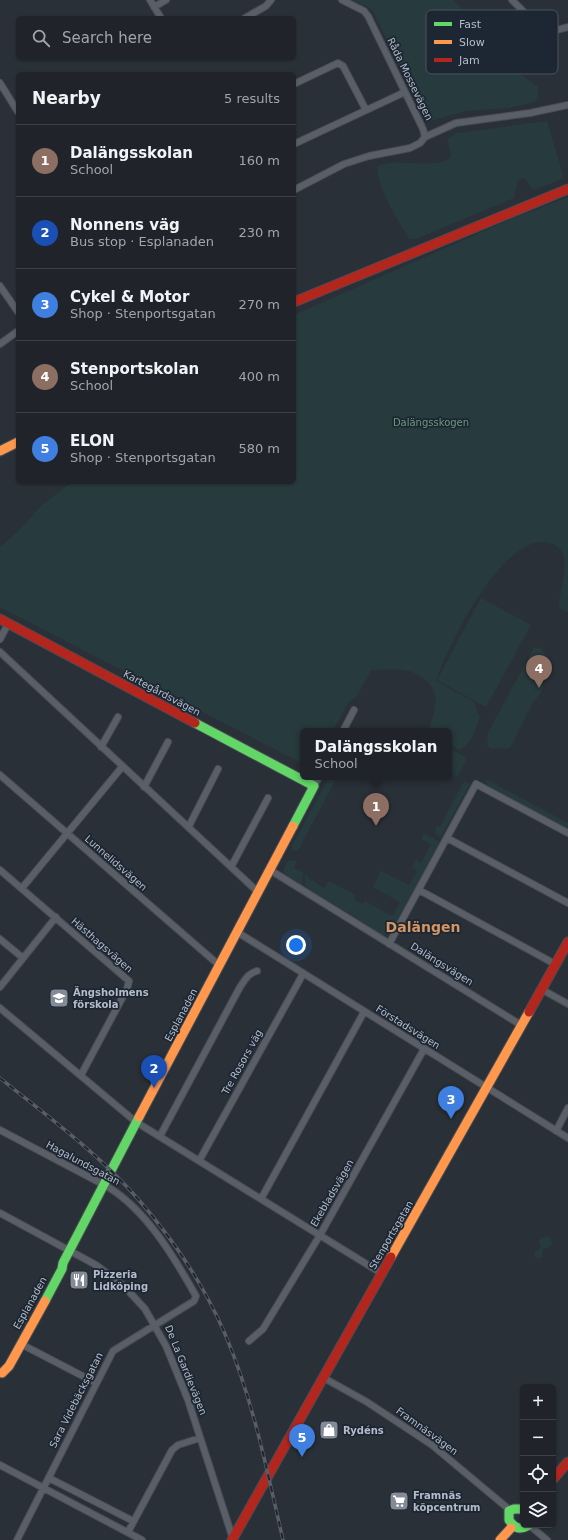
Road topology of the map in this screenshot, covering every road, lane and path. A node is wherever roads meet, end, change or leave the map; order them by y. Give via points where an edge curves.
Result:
1 (150, 0) edge
2 (166, 0) edge
3 (271, 0) edge
4 (342, 0) edge
5 (512, 0) edge
6 (154, 7) junction
7 (522, 10) edge
8 (159, 16) edge
9 (248, 16) edge
10 (568, 27) edge
11 (558, 30) edge
12 (0, 83) edge
13 (296, 83) edge
14 (405, 92) junction
15 (568, 105) edge
16 (16, 109) edge
17 (366, 110) junction
18 (425, 137) junction
19 (296, 143) edge
20 (296, 189) edge
21 (568, 189) edge
22 (1, 290) edge
23 (296, 301) edge
24 (16, 309) edge
25 (16, 332) edge
26 (0, 344) edge
27 (16, 443) edge
28 (0, 451) edge
29 (4, 622) edge
30 (0, 639) edge
31 (0, 652) edge
32 (354, 710) dead end
33 (118, 717) dead end
34 (345, 728) edge
35 (168, 742) dead end
36 (101, 747) junction
37 (122, 767) junction
38 (218, 769) dead end
39 (0, 775) edge
40 (300, 779) edge
41 (303, 780) edge
42 (317, 780) edge
43 (314, 786) junction
44 (144, 787) junction
45 (268, 798) dead end
46 (189, 826) junction
47 (67, 833) junction
48 (568, 833) edge
49 (447, 838) junction
50 (231, 867) junction
51 (0, 870) edge
52 (270, 870) junction
53 (22, 888) junction
54 (419, 890) junction
55 (258, 892) junction
56 (568, 904) edge
57 (56, 917) junction
58 (237, 932) junction
59 (0, 939) edge
60 (568, 942) edge
61 (390, 944) junction
62 (23, 958) junction
63 (555, 964) junction
64 (220, 966) junction
65 (257, 971) dead end
66 (303, 974) junction
67 (0, 987) edge
68 (541, 989) junction
69 (568, 1004) edge
70 (0, 1008) edge
71 (364, 1012) junction
72 (521, 1025) junction
73 (424, 1049) junction
74 (81, 1075) junction
75 (486, 1088) junction
76 (568, 1108) edge
77 (136, 1122) junction
78 (0, 1130) edge
79 (556, 1130) junction
80 (160, 1136) junction
81 (568, 1138) edge
82 (199, 1161) junction
83 (103, 1185) junction
84 (261, 1199) junction
85 (0, 1213) edge
86 (320, 1235) junction
87 (70, 1251) junction
88 (63, 1263) junction
89 (381, 1273) junction
90 (190, 1304) joint
91 (155, 1325) junction
92 (249, 1341) dead end
93 (21, 1344) junction
94 (1, 1375) edge
95 (324, 1378) junction
96 (96, 1383) junction
97 (200, 1438) junction
98 (568, 1462) edge
99 (0, 1465) edge
100 (556, 1476) edge
101 (49, 1478) junction
102 (43, 1488) junction
103 (520, 1509) edge
104 (511, 1511) junction
105 (134, 1521) junction
106 (511, 1528) junction
107 (526, 1528) edge
108 (533, 1528) edge
109 (128, 1532) junction
110 (17, 1540) edge
111 (142, 1540) edge
112 (232, 1540) edge
113 (500, 1540) edge
114 (547, 1540) edge

1 - 6 street
2 - 6 street
3 - 9 street
4 - 14 street, Råda Mossevägen via 366,13
5 - 7 street
6 - 8 street
10 - 11 street
12 - 16 street
13 - 17 street via 338,63 343,66
14 - 17 street
14 - 18 street, Råda Mossevägen
15 - 18 street via 468,121
17 - 19 street
18 - 20 street, Råda Mossevägen via 410,148 344,164
21 - 23 street
22 - 24 street
25 - 26 street
27 - 28 street
29 - 30 street
29 - 40 street, Kartegårdsvägen
31 - 36 street
32 - 34 street
33 - 36 street
35 - 44 street
36 - 37 street
37 - 44 street
37 - 47 street
38 - 46 street
39 - 47 street, Lunnelidsvägen
41 - 43 street, Kartegårdsvägen
42 - 43 street, Esplanaden
43 - 52 street, Esplanaden
44 - 46 street
45 - 50 street
46 - 50 street
47 - 53 street
47 - 64 street, Lunnelidsvägen
48 - 49 street via 476,784
49 - 54 street
49 - 56 street
50 - 55 street
51 - 53 street, Hästhagsvägen
52 - 55 street, Esplanaden
52 - 61 street, Dalängsvägen
53 - 57 street, Hästhagsvägen
54 - 61 street
54 - 63 street
55 - 58 street, Esplanaden
57 - 62 street
57 - 74 street, Hästhagsvägen via 129,981
58 - 64 street, Esplanaden
58 - 66 street, Förstadsvägen
59 - 62 street
60 - 63 street, Stenportsgatan
61 - 72 street, Dalängsvägen
62 - 67 street
63 - 68 street, Stenportsgatan
64 - 77 street, Esplanaden
65 - 80 street via 247,976
66 - 71 street, Förstadsvägen
66 - 82 street, Tre Rosors väg
68 - 69 street
68 - 72 street, Stenportsgatan
70 - 74 street
71 - 73 street, Förstadsvägen
71 - 84 street
72 - 75 street, Stenportsgatan
73 - 75 street, Förstadsvägen
73 - 86 street, Ekebladsvägen
74 - 77 street
75 - 79 street, Förstadsvägen
75 - 89 street, Stenportsgatan
76 - 79 street
77 - 80 street
77 - 83 street, Esplanaden
78 - 83 street, Hagalundsgatan
79 - 81 street, Förstadsvägen
80 - 82 street
82 - 84 street
83 - 87 street, Esplanaden
83 - 90 street, Hagalundsgatan via 129,1202 172,1255 196,1296
84 - 86 street
85 - 87 street, De La Gardievägen
86 - 89 street
86 - 92 street, Ekebladsvägen via 263,1329
87 - 88 street, Esplanaden
87 - 91 street, De La Gardievägen via 96,1265 124,1286 140,1301
88 - 93 street, Esplanaden
88 - 94 street, Esplanaden via 58,1267
89 - 95 street, Stenportsgatan
90 - 91 street, Sara Videbäcksgatan
91 - 96 street, Sara Videbäcksgatan via 113,1351
91 - 97 street, De La Gardievägen via 184,1392
93 - 94 street, Esplanaden
93 - 96 street
95 - 104 street, Framnäsvägen via 367,1402 432,1446
95 - 112 street, Stenportsgatan
96 - 101 street, Sara Videbäcksgatan
97 - 105 street via 178,1445 172,1450
97 - 112 street, De La Gardievägen
98 - 100 street
99 - 102 street
101 - 102 street, Sara Videbäcksgatan
101 - 105 street
102 - 109 street
102 - 110 street, Sara Videbäcksgatan
103 - 104 street
104 - 106 street via 507,1519
105 - 109 street
106 - 107 street via 516,1531
106 - 113 street
108 - 114 street
109 - 111 street

